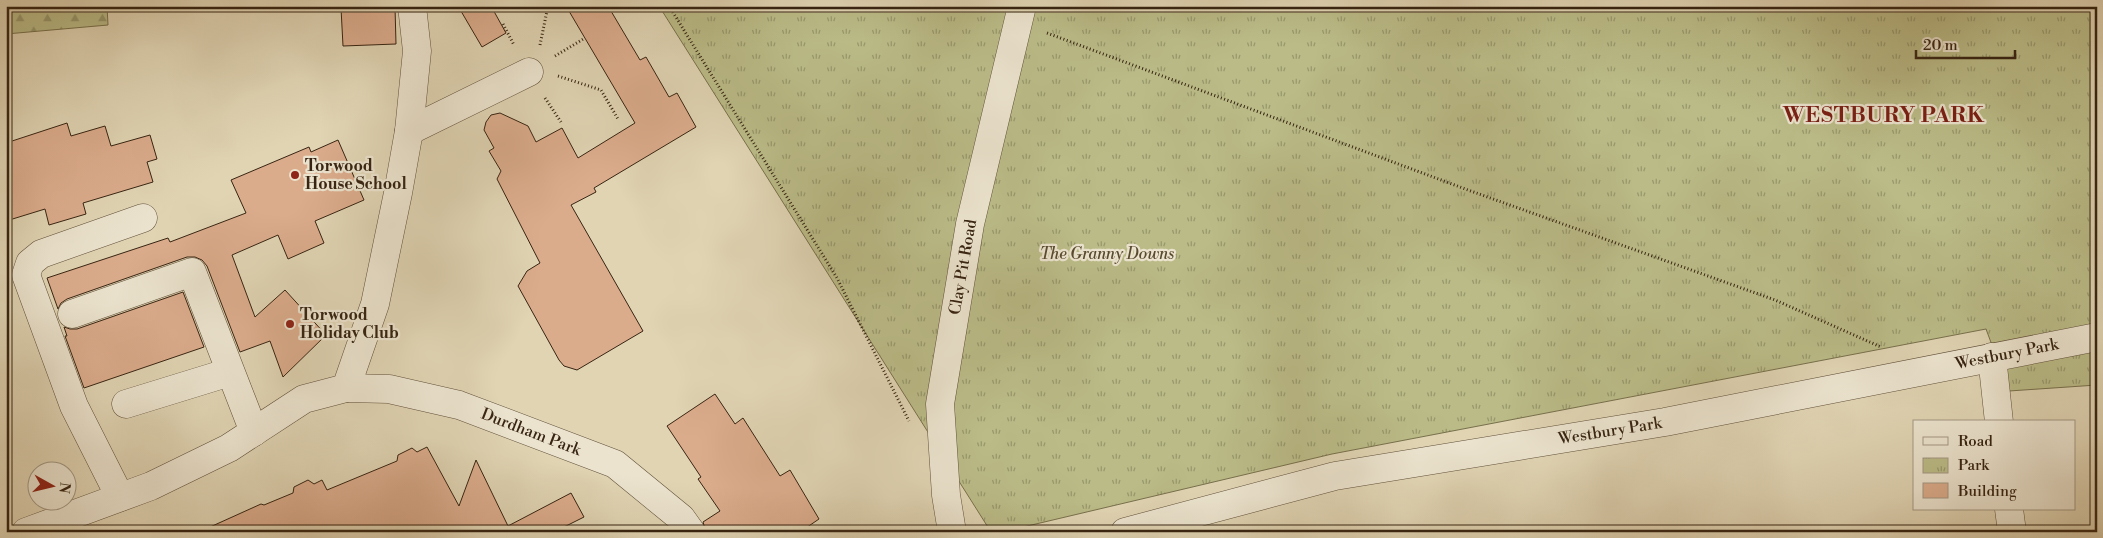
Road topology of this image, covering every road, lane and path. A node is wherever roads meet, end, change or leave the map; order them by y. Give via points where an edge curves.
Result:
1 (412, 6) edge
2 (548, 6) edge
3 (669, 6) edge
4 (978, 6) edge
5 (1020, 14) edge
6 (585, 38) dead end
7 (532, 70) junction
8 (618, 119) dead end
9 (409, 131) junction
10 (143, 218) dead end
11 (16, 278) edge
12 (72, 314) dead end
13 (2097, 337) edge
14 (1884, 349) dead end
15 (1992, 357) junction
16 (230, 372) junction
17 (346, 388) junction
18 (126, 404) dead end
19 (1999, 420) edge
20 (912, 426) dead end
21 (254, 432) junction
22 (120, 497) junction
23 (2010, 510) edge
24 (26, 532) edge
25 (690, 532) edge
26 (952, 532) edge
27 (1124, 532) edge
28 (2012, 532) edge

1 - 9 street via 417,51
2 - 7 path
3 - 20 path via 837,278
4 - 5 path
5 - 14 path via 1468,190 1775,300
5 - 26 street, Clay Pit Road via 970,224 940,404 946,495
6 - 7 path
7 - 8 path via 601,90
7 - 9 street
9 - 17 street via 375,304
10 - 11 street via 42,254
11 - 22 street via 74,406
12 - 16 street via 192,272
13 - 15 street, Westbury Park
15 - 19 street
15 - 27 street, Westbury Park via 1664,422 1335,476
16 - 18 street
16 - 21 street
17 - 21 street, Durdham Park via 304,399
17 - 25 street, Durdham Park via 389,389 460,405 615,464 681,518
21 - 22 street, Durdham Park via 229,448 151,486
22 - 24 street, Durdham Park
23 - 28 street

